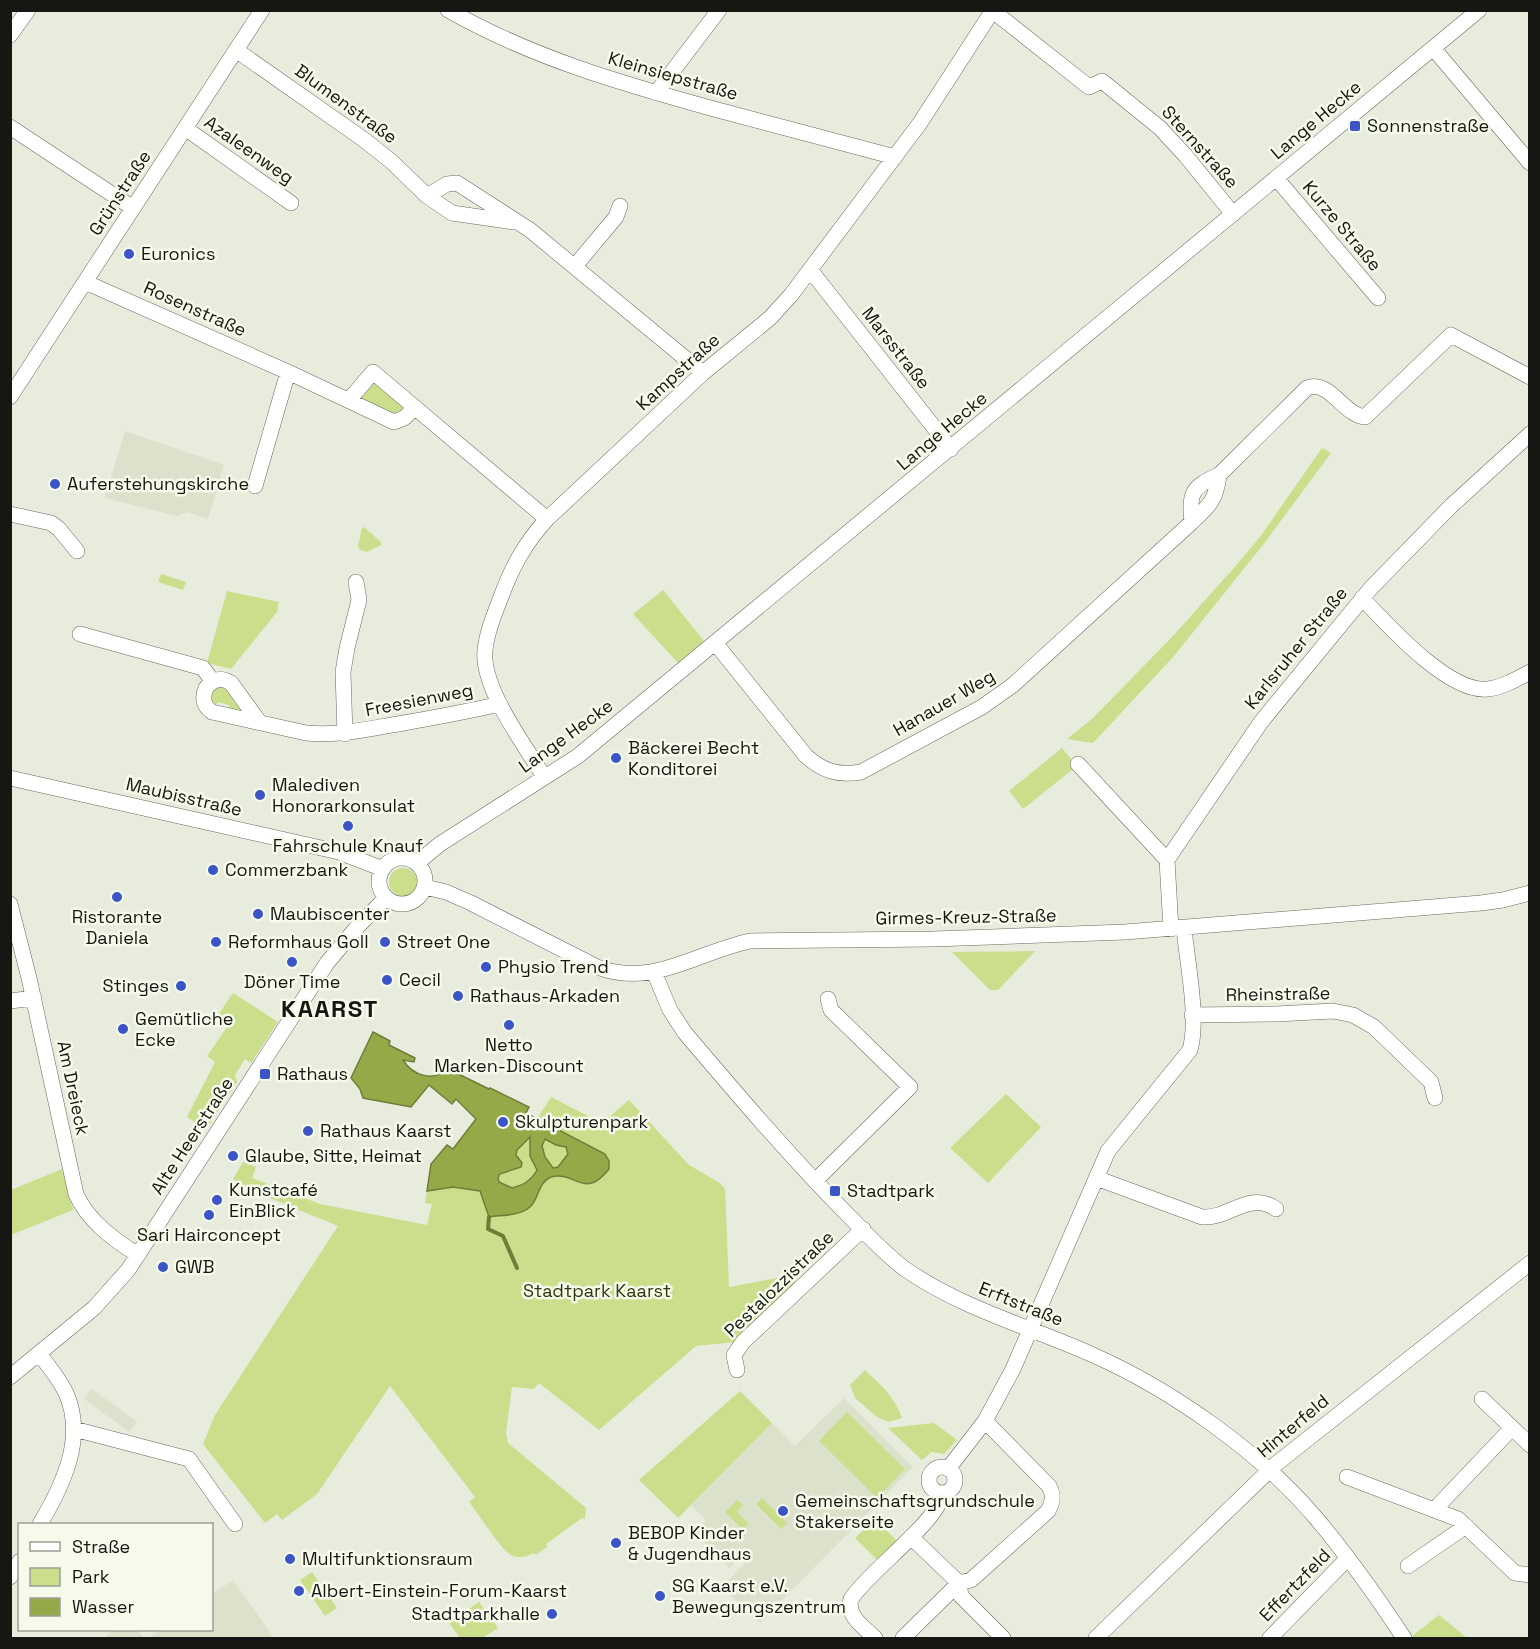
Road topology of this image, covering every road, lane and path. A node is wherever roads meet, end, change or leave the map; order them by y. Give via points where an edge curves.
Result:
1 (28, 10) edge
2 (262, 10) edge
3 (448, 10) edge
4 (719, 10) edge
5 (1479, 10) edge
6 (993, 11) edge
7 (10, 35) edge
8 (1433, 48) junction
9 (236, 50) junction
10 (656, 93) junction
11 (10, 127) edge
12 (185, 128) junction
13 (895, 157) junction
14 (1530, 163) edge
15 (1276, 178) junction
16 (427, 196) junction
17 (291, 203) dead end
18 (620, 206) dead end
19 (133, 208) junction
20 (1233, 214) junction
21 (520, 223) junction
22 (575, 266) junction
23 (811, 271) junction
24 (86, 282) junction
25 (1378, 298) dead end
26 (288, 372) junction
27 (703, 373) junction
28 (1530, 377) edge
29 (10, 397) edge
30 (349, 400) junction
31 (415, 408) junction
32 (1530, 434) edge
33 (951, 449) junction
34 (255, 486) dead end
35 (10, 514) edge
36 (547, 519) junction
37 (77, 551) dead end
38 (356, 582) dead end
39 (1362, 598) junction
40 (80, 634) dead end
41 (716, 644) junction
42 (1530, 672) edge
43 (213, 681) junction
44 (500, 704) junction
45 (260, 723) junction
46 (345, 734) junction
47 (1078, 764) dead end
48 (544, 777) junction
49 (10, 778) edge
50 (1167, 860) junction
51 (417, 863) junction
52 (383, 869) junction
53 (425, 887) junction
54 (1530, 893) edge
55 (386, 898) junction
56 (10, 904) edge
57 (1178, 928) junction
58 (654, 972) junction
59 (34, 998) junction
60 (828, 999) dead end
61 (10, 1001) edge
62 (1192, 1015) junction
63 (1435, 1098) dead end
64 (1096, 1178) junction
65 (815, 1181) junction
66 (1276, 1209) dead end
67 (863, 1229) junction
68 (138, 1255) junction
69 (1530, 1263) edge
70 (1031, 1329) junction
71 (39, 1354) junction
72 (737, 1370) dead end
73 (10, 1377) edge
74 (1482, 1399) dead end
75 (985, 1421) junction
76 (1512, 1428) junction
77 (74, 1429) junction
78 (1530, 1445) edge
79 (1269, 1471) junction
80 (1347, 1478) dead end
81 (1434, 1510) junction
82 (41, 1523) edge
83 (235, 1524) dead end
84 (1466, 1526) junction
85 (911, 1537) junction
86 (1348, 1558) junction
87 (18, 1564) edge
88 (1408, 1566) dead end
89 (1530, 1575) edge
90 (10, 1577) edge
91 (959, 1583) junction
92 (875, 1638) edge
93 (903, 1638) edge
94 (1003, 1638) edge
95 (1096, 1638) edge
96 (1270, 1638) edge
97 (1404, 1638) edge

1 - 7 street
2 - 9 street, Grünstraße
3 - 10 street, Kleinsiepstraße via 520,47
4 - 10 street
5 - 8 street, Lange Hecke
6 - 13 street, Kampstraße
6 - 20 street, Sternstraße via 1089,87 1102,81 1148,118 1185,155
8 - 14 street
8 - 15 street, Lange Hecke
9 - 12 street, Grünstraße
9 - 16 street, Blumenstraße via 363,139
10 - 13 street, Kleinsiepstraße
11 - 19 street
12 - 17 street, Azaleenweg
12 - 19 street, Grünstraße
13 - 23 street, Kampstraße
15 - 20 street, Lange Hecke
15 - 25 street, Kurze Straße
16 - 21 street, Blumenstraße via 452,213
16 - 21 street, Blumenstraße via 447,184 457,183
18 - 22 street via 616,217
19 - 24 street, Grünstraße
20 - 33 street, Lange Hecke
21 - 22 street, Blumenstraße
22 - 27 street, Blumenstraße
23 - 27 street, Kampstraße via 770,318
23 - 33 street, Marsstraße
24 - 26 street, Rosenstraße
24 - 29 street, Grünstraße
26 - 30 street, Rosenstraße
26 - 34 street
27 - 36 street, Kampstraße
28 - 41 street, Hanauer Weg via 1451,335 1365,417 1354,414 1323,388 1307,388 1219,475 1202,482 1192,495 1192,522 1013,685 982,707 861,772 829,772 806,756
30 - 31 street, Rosenstraße via 394,422
30 - 31 street via 373,372
31 - 36 street
32 - 39 street, Karlsruher Straße via 1451,506
33 - 41 street, Lange Hecke
35 - 37 street via 51,524
36 - 44 street, Kampstraße via 519,554 487,637 485,666
38 - 46 street, Freesienweg via 359,600 343,672
39 - 42 street via 1408,645 1460,683 1486,690
39 - 50 street, Karlsruher Straße via 1261,722
40 - 43 street via 203,668
41 - 48 street, Lange Hecke via 578,756
43 - 45 street via 224,680 234,686
43 - 45 street, Freesienweg via 204,696 210,711
44 - 46 street, Freesienweg
44 - 48 street, Kampstraße
45 - 46 street, Freesienweg via 306,733
47 - 50 street
48 - 51 street, Lange Hecke
49 - 52 street, Maubisstraße via 339,852
50 - 57 street
51 - 52 street via 399,858
51 - 53 street via 426,878
52 - 55 street via 379,884
53 - 55 street via 422,895 408,904
53 - 58 street, Girmes-Kreuz-Straße via 471,903 606,970
54 - 57 street, Girmes-Kreuz-Straße via 1481,903
55 - 68 street, Alte Heerstraße via 327,963
56 - 59 street, Am Dreieck
57 - 58 street, Girmes-Kreuz-Straße via 1023,936 750,941
57 - 62 street
58 - 65 street, Erftstraße via 685,1033
59 - 61 street
59 - 68 street, Am Dreieck via 76,1194 93,1221
60 - 65 street via 831,1010 910,1087
62 - 63 street, Rheinstraße via 1333,1011 1353,1015 1374,1027 1431,1082
62 - 64 street via 1190,1050 1117,1138
64 - 66 street via 1202,1217 1257,1202
64 - 70 street
65 - 67 street, Erftstraße
67 - 70 street, Erftstraße via 913,1274 959,1299
67 - 72 street, Pestalozzistraße via 743,1342 734,1355
68 - 71 street, Alte Heerstraße via 94,1308
69 - 79 street, Hinterfeld
70 - 75 street
70 - 79 street, Erftstraße via 1094,1355 1157,1389 1208,1420
71 - 73 street, Alte Heerstraße
71 - 77 street via 67,1395
74 - 76 street
75 - 85 street via 948,1469 939,1468 929,1478 933,1490 942,1494 941,1502
75 - 91 street via 1049,1486 1053,1497 1048,1511 971,1580
76 - 78 street
76 - 81 street
77 - 82 street via 65,1473
77 - 83 street via 189,1459
79 - 86 street, Erftstraße via 1315,1517
79 - 95 street, Hinterfeld
80 - 81 street
81 - 84 street
84 - 88 street
84 - 89 street via 1515,1573
85 - 91 street
85 - 92 street via 849,1602 853,1616
86 - 96 street, Effertzfeld
86 - 97 street, Erftstraße
87 - 90 street
91 - 93 street
91 - 94 street via 961,1596

